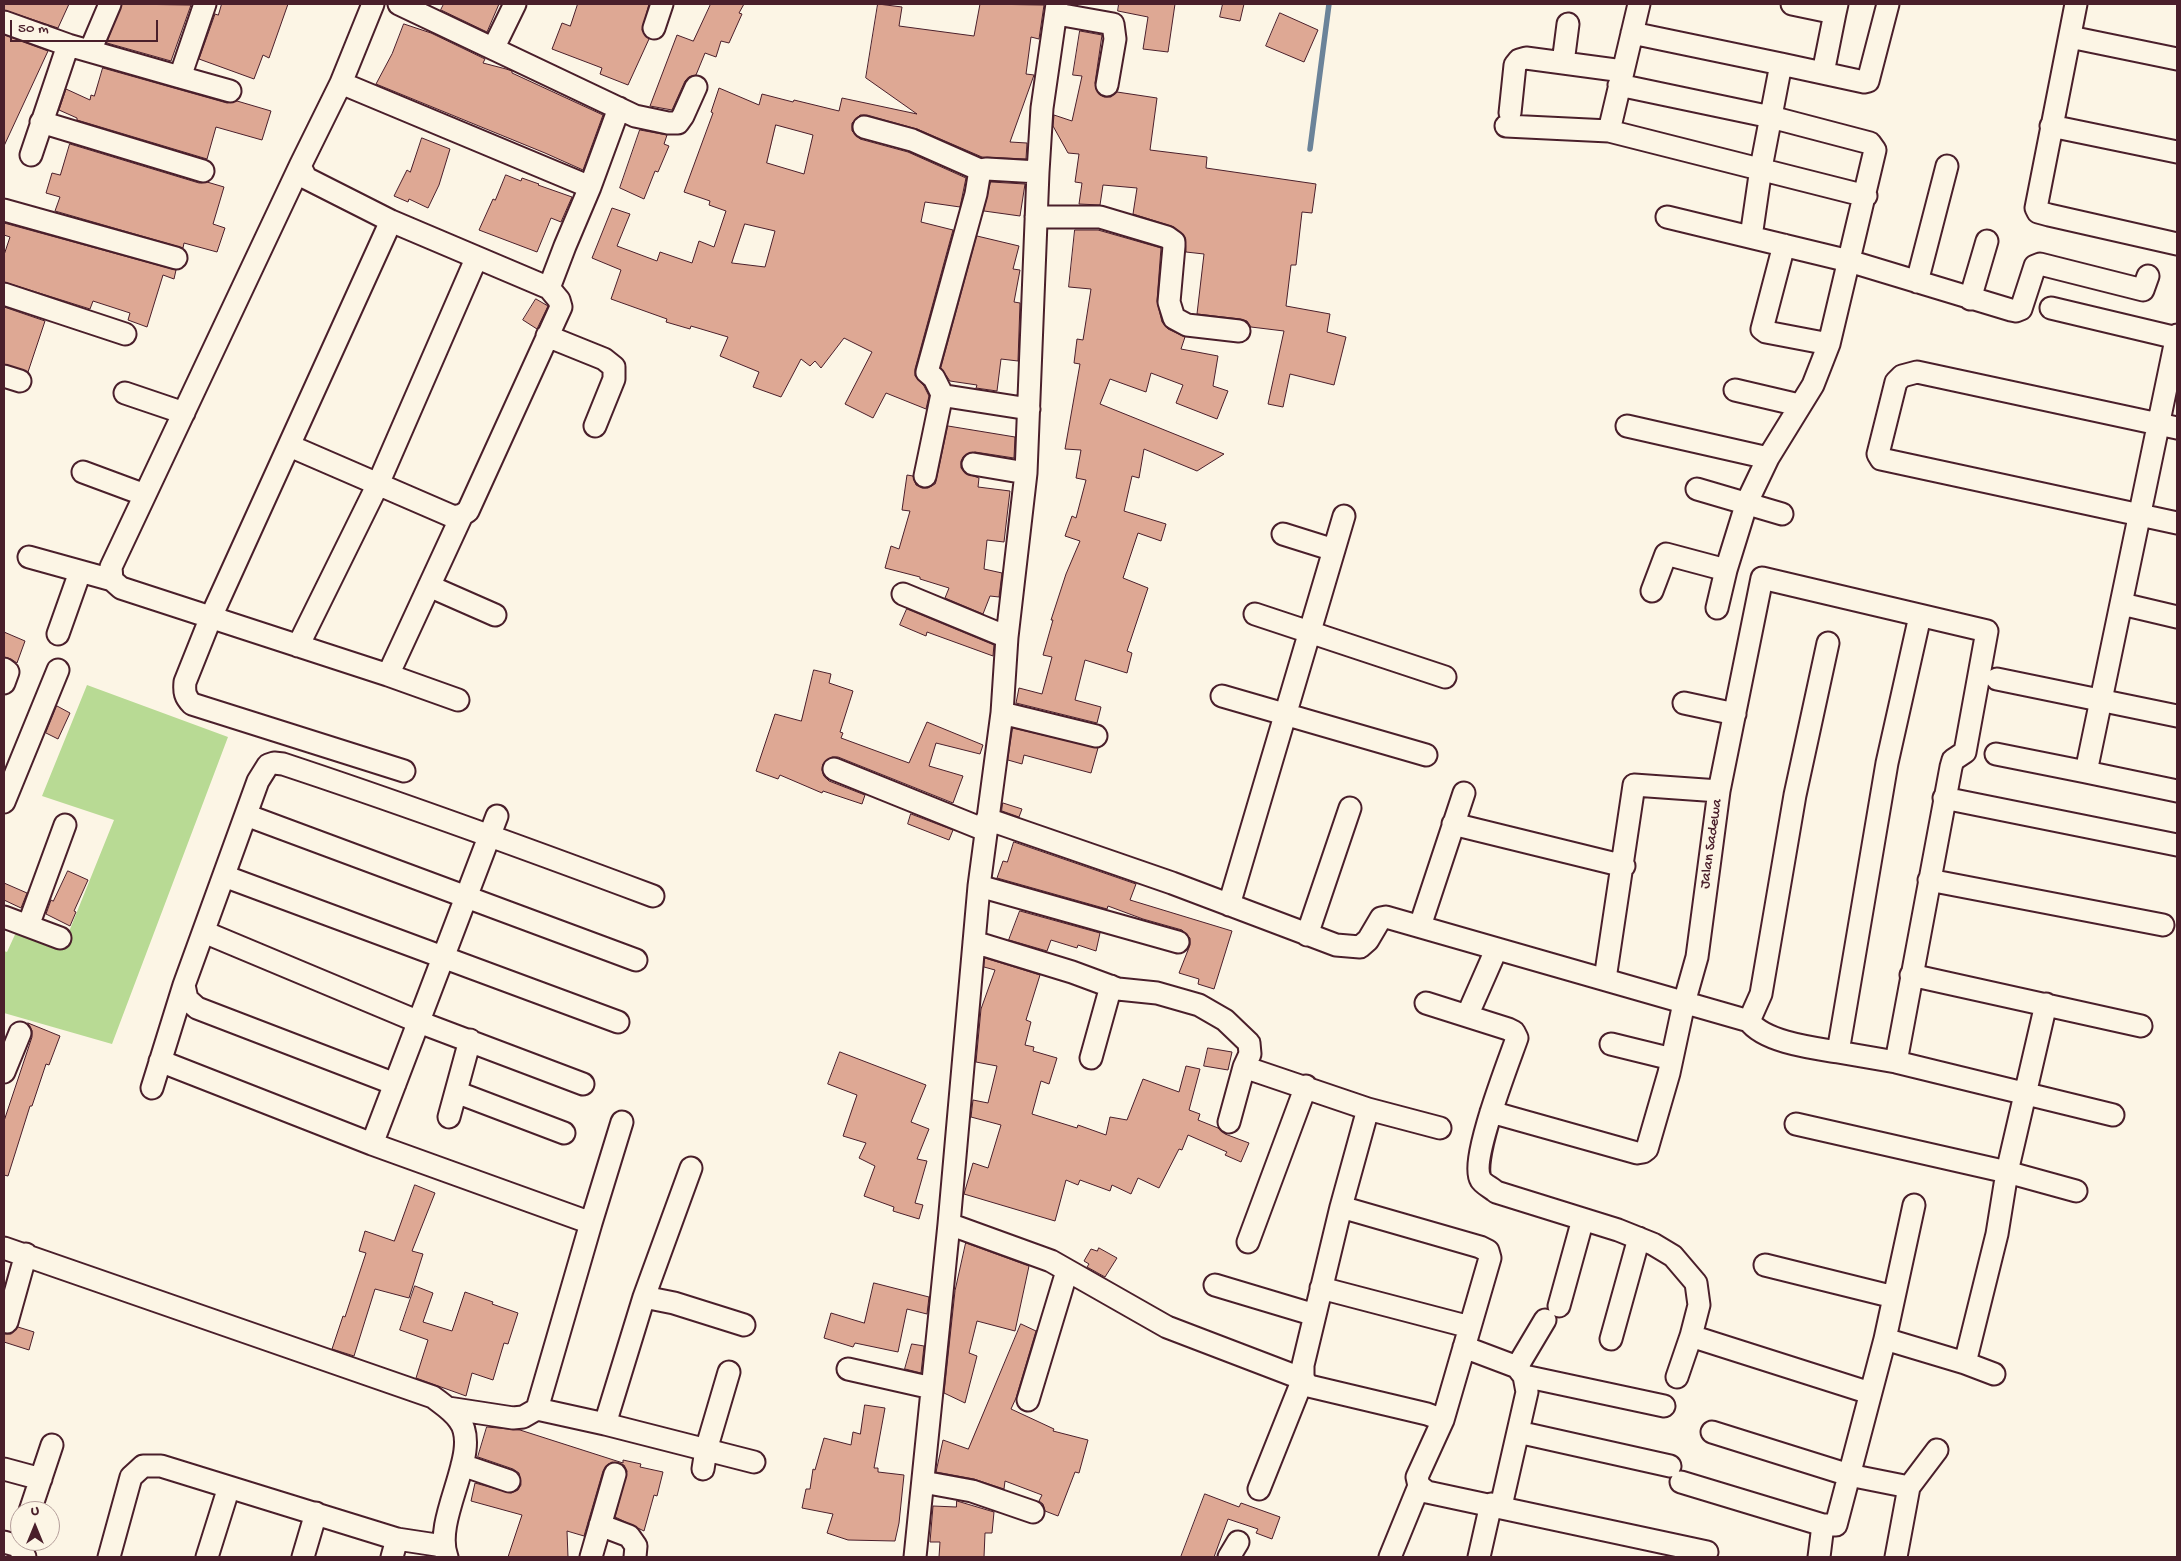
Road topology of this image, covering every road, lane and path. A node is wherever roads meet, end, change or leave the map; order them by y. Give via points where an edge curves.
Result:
1 (110, 4) edge
2 (205, 4) edge
3 (373, 4) edge
4 (399, 4) edge
5 (516, 4) edge
6 (662, 4) edge
7 (1639, 4) edge
8 (1792, 4) edge
9 (1888, 4) edge
10 (2076, 4) edge
11 (1836, 8) edge
12 (1057, 9) edge
13 (4, 22) edge
14 (1568, 24) dead end
15 (654, 28) dead end
16 (1632, 33) junction
17 (2070, 37) junction
18 (68, 44) junction
19 (494, 48) junction
20 (90, 51) junction
21 (2177, 59) edge
22 (1563, 63) junction
23 (1781, 64) junction
24 (1824, 73) junction
25 (180, 77) junction
26 (1621, 78) junction
27 (341, 84) junction
28 (1107, 85) dead end
29 (696, 87) dead end
30 (230, 91) dead end
31 (619, 108) junction
32 (1771, 117) junction
33 (41, 122) junction
34 (2052, 126) junction
35 (864, 127) dead end
36 (1609, 131) junction
37 (2177, 152) edge
38 (31, 156) dead end
39 (300, 166) junction
40 (1947, 166) dead end
41 (1761, 168) junction
42 (980, 170) junction
43 (202, 171) dead end
44 (1038, 172) junction
45 (590, 187) junction
46 (1866, 196) junction
47 (4, 210) edge
48 (1036, 217) junction
49 (1668, 217) dead end
50 (391, 221) junction
51 (1751, 237) junction
52 (1987, 241) dead end
53 (2177, 244) edge
54 (1784, 245) junction
55 (176, 258) dead end
56 (476, 259) junction
57 (1849, 260) junction
58 (1917, 282) junction
59 (549, 288) junction
60 (2143, 291) dead end
61 (4, 294) edge
62 (1970, 298) junction
63 (2052, 308) dead end
64 (1239, 331) dead end
65 (125, 334) dead end
66 (547, 336) junction
67 (2177, 337) edge
68 (1829, 344) junction
69 (1734, 390) dead end
70 (125, 394) dead end
71 (942, 394) junction
72 (1799, 405) junction
73 (1029, 409) junction
74 (184, 413) junction
75 (595, 426) dead end
76 (1627, 426) dead end
77 (2168, 426) edge
78 (290, 446) junction
79 (1768, 458) junction
80 (974, 464) dead end
81 (83, 472) dead end
82 (1026, 473) junction
83 (925, 476) dead end
84 (378, 484) junction
85 (1697, 489) dead end
86 (145, 495) junction
87 (1747, 502) junction
88 (1782, 514) dead end
89 (462, 515) junction
90 (1344, 516) dead end
91 (2140, 516) junction
92 (2177, 523) edge
93 (1282, 534) dead end
94 (1334, 550) junction
95 (29, 558) dead end
96 (1726, 570) junction
97 (80, 572) junction
98 (112, 580) junction
99 (429, 586) junction
100 (1652, 590) dead end
101 (903, 594) dead end
102 (2122, 604) junction
103 (1716, 608) dead end
104 (1255, 614) dead end
105 (495, 615) dead end
106 (1920, 616) junction
107 (211, 617) junction
108 (2177, 617) edge
109 (1310, 631) junction
110 (58, 634) dead end
111 (1007, 637) junction
112 (1828, 643) dead end
113 (298, 646) junction
114 (4, 669) edge
115 (58, 670) dead end
116 (388, 675) junction
117 (1445, 677) dead end
118 (1997, 679) dead end
119 (4, 683) edge
120 (1222, 696) dead end
121 (458, 700) dead end
122 (2102, 700) junction
123 (1684, 703) dead end
124 (1002, 713) junction
125 (1735, 714) junction
126 (1285, 715) junction
127 (2177, 716) edge
128 (1096, 736) dead end
129 (1996, 754) dead end
130 (1426, 755) dead end
131 (834, 769) dead end
132 (404, 771) dead end
133 (2086, 772) junction
134 (1720, 790) junction
135 (2177, 792) edge
136 (1464, 793) dead end
137 (1944, 798) junction
138 (4, 802) edge
139 (1350, 808) dead end
140 (246, 815) junction
141 (1453, 824) junction
142 (65, 825) dead end
143 (493, 825) junction
144 (986, 825) junction
145 (2177, 845) edge
146 (1624, 866) junction
147 (224, 876) junction
148 (1929, 880) junction
149 (979, 886) junction
150 (466, 896) junction
151 (653, 896) dead end
152 (1229, 905) junction
153 (4, 917) edge
154 (2163, 925) dead end
155 (28, 926) junction
156 (1420, 926) junction
157 (204, 932) junction
158 (1307, 935) junction
159 (60, 938) dead end
160 (974, 942) junction
161 (1178, 942) dead end
162 (1496, 950) junction
163 (443, 958) junction
164 (636, 960) dead end
165 (1912, 976) junction
166 (1605, 979) junction
167 (184, 985) junction
168 (1111, 986) junction
169 (1426, 1003) dead end
170 (1684, 1003) junction
171 (2046, 1004) junction
172 (1467, 1016) junction
173 (1749, 1021) junction
174 (419, 1022) junction
175 (618, 1022) dead end
176 (2141, 1026) dead end
177 (20, 1033) dead end
178 (470, 1040) junction
179 (1611, 1044) dead end
180 (1838, 1052) junction
181 (1090, 1058) dead end
182 (1672, 1059) junction
183 (160, 1061) junction
184 (1896, 1062) junction
185 (1244, 1066) junction
186 (4, 1072) edge
187 (395, 1084) junction
188 (583, 1084) dead end
189 (1306, 1086) junction
190 (152, 1088) dead end
191 (456, 1092) junction
192 (2027, 1095) junction
193 (1368, 1109) junction
194 (1491, 1112) junction
195 (2113, 1115) dead end
196 (449, 1117) dead end
197 (622, 1122) dead end
198 (1228, 1122) dead end
199 (1796, 1124) dead end
200 (1440, 1128) dead end
201 (564, 1133) dead end
202 (372, 1144) junction
203 (690, 1168) dead end
204 (2007, 1172) junction
205 (2076, 1191) dead end
206 (1914, 1205) dead end
207 (1341, 1207) junction
208 (1583, 1219) junction
209 (591, 1223) junction
210 (949, 1224) junction
211 (1639, 1238) junction
212 (1248, 1242) dead end
213 (4, 1248) edge
214 (26, 1254) junction
215 (1765, 1265) dead end
216 (1067, 1271) junction
217 (1216, 1285) dead end
218 (1321, 1288) junction
219 (644, 1297) junction
220 (1894, 1297) junction
221 (1315, 1315) junction
222 (7, 1322) dead end
223 (744, 1326) dead end
224 (1691, 1336) junction
225 (1467, 1337) junction
226 (1611, 1338) dead end
227 (1885, 1339) junction
228 (1965, 1363) junction
229 (848, 1369) dead end
230 (1521, 1371) junction
231 (730, 1372) dead end
232 (1994, 1374) dead end
233 (1677, 1377) dead end
234 (1303, 1379) junction
235 (932, 1388) junction
236 (1870, 1393) junction
237 (1028, 1400) dead end
238 (1664, 1406) dead end
239 (448, 1408) junction
240 (538, 1409) junction
241 (1443, 1420) junction
242 (605, 1424) junction
243 (1518, 1432) junction
244 (1712, 1432) dead end
245 (52, 1445) dead end
246 (1937, 1450) dead end
247 (704, 1459) junction
248 (754, 1462) dead end
249 (462, 1465) junction
250 (4, 1469) edge
251 (615, 1474) dead end
252 (1849, 1475) junction
253 (41, 1479) junction
254 (509, 1481) dead end
255 (923, 1482) junction
256 (1419, 1486) junction
257 (229, 1487) junction
258 (1909, 1487) junction
259 (1259, 1489) dead end
260 (33, 1501) edge
261 (1496, 1506) junction
262 (1033, 1512) dead end
263 (316, 1513) junction
264 (1824, 1525) junction
265 (600, 1526) junction
266 (395, 1548) edge
267 (445, 1552) edge
268 (1707, 1552) dead end
269 (109, 1557) edge
270 (207, 1557) edge
271 (303, 1557) edge
272 (591, 1557) edge
273 (634, 1557) edge
274 (915, 1557) edge
275 (1390, 1557) edge
276 (1480, 1557) edge
277 (1819, 1557) edge
278 (1896, 1557) edge

1 - 20 street
2 - 25 street
3 - 27 street
4 - 19 street
5 - 19 street
6 - 15 street
7 - 16 street
8 - 11 street
9 - 24 street via 1868,81
10 - 17 street
11 - 24 street
12 - 28 street via 1113,24 1115,39
12 - 44 street via 1042,108
13 - 18 street
14 - 22 street
16 - 23 street
16 - 26 street
17 - 21 street
17 - 34 street
18 - 20 street
18 - 33 street
19 - 31 street
20 - 25 street
22 - 26 street
22 - 36 street via 1519,60 1515,65 1508,120
23 - 24 street
23 - 32 street
25 - 30 street
26 - 32 street
26 - 36 street
27 - 39 street
27 - 45 street
29 - 31 street via 678,123 635,116
31 - 45 street
32 - 41 street
32 - 46 street via 1870,143 1876,150
33 - 38 street
33 - 43 street
34 - 37 street
34 - 53 street via 2036,204 2038,212
35 - 42 street via 912,140
36 - 41 street
39 - 50 street via 306,178
39 - 74 street
40 - 58 street
41 - 46 street
41 - 51 street
42 - 44 street
42 - 71 street via 927,372
44 - 48 street
45 - 59 street
46 - 57 street
47 - 55 street
48 - 64 street via 1100,217 1167,237 1174,242 1169,302 1174,318 1187,325
48 - 73 street
49 - 51 street
50 - 56 street
50 - 78 street
51 - 54 street
52 - 62 street
54 - 57 street
54 - 68 street via 1762,329
56 - 59 street
56 - 84 street
57 - 58 street
57 - 68 street
58 - 62 street
59 - 66 street via 561,307
60 - 62 street via 2040,264 2035,266 2021,309 2016,311
61 - 65 street
63 - 67 street
66 - 75 street via 604,359 614,367 614,379
66 - 89 street via 468,511
67 - 77 street
68 - 72 street via 1813,385
69 - 72 street
70 - 74 street
71 - 73 street
71 - 83 street
72 - 79 street
73 - 82 street
74 - 86 street
76 - 79 street
77 - 91 street
77 - 91 street via 1917,372 1902,376 1896,382 1879,447 1881,459
78 - 84 street
78 - 107 street
79 - 87 street
80 - 82 street
81 - 86 street
82 - 111 street
84 - 89 street via 454,517
84 - 113 street
85 - 87 street
86 - 98 street via 111,567
87 - 88 street
87 - 96 street
89 - 99 street
90 - 94 street
91 - 92 street
91 - 102 street
93 - 94 street
94 - 109 street
95 - 97 street
96 - 100 street via 1666,554
96 - 103 street
97 - 98 street
97 - 110 street
98 - 107 street via 121,588
99 - 105 street
99 - 116 street
101 - 111 street
102 - 108 street
102 - 122 street
104 - 109 street
106 - 125 street via 1762,578
106 - 137 street via 1987,632 1965,752 1953,760
106 - 180 street via 1887,763
107 - 113 street
107 - 132 street via 184,682 186,698 192,704
109 - 117 street
109 - 126 street
111 - 124 street
112 - 173 street via 1795,796 1761,994
113 - 116 street
114 - 119 street via 8,672
115 - 138 street
116 - 121 street
118 - 122 street
120 - 126 street
122 - 127 street
122 - 133 street
123 - 125 street
124 - 128 street
124 - 144 street
125 - 134 street
126 - 130 street
126 - 152 street
129 - 133 street
131 - 144 street
133 - 135 street
134 - 146 street, Jalan Sadewa via 1634,785
134 - 170 street, Jalan Sadewa via 1697,957
136 - 141 street
137 - 145 street
137 - 148 street
139 - 158 street
140 - 143 street via 258,781 268,765 274,763
140 - 147 street
140 - 150 street
141 - 146 street
141 - 156 street
142 - 155 street
143 - 150 street
143 - 151 street
144 - 149 street
144 - 152 street via 1172,882
146 - 166 street
147 - 157 street
147 - 163 street
148 - 154 street
148 - 165 street
149 - 160 street
149 - 161 street
150 - 163 street
150 - 164 street
152 - 158 street
153 - 155 street
155 - 159 street
156 - 158 street via 1381,918 1360,947 1336,945
156 - 162 street
157 - 167 street
157 - 174 street
160 - 168 street
160 - 210 street
162 - 166 street
162 - 172 street
163 - 174 street
163 - 175 street
165 - 171 street
165 - 184 street
166 - 170 street
167 - 183 street
167 - 187 street via 188,999 197,1008
168 - 181 street
168 - 185 street via 1157,992 1200,1005 1225,1020 1248,1043 1250,1054
169 - 172 street
170 - 173 street
170 - 182 street, Jalan Sadewa
171 - 176 street
171 - 192 street
172 - 194 street via 1508,1028 1517,1038
173 - 180 street via 1762,1034
174 - 178 street
174 - 187 street
177 - 186 street
178 - 188 street
178 - 191 street
179 - 182 street
180 - 184 street
182 - 194 street, Jalan Sadewa via 1647,1149 1643,1152
183 - 190 street
183 - 202 street
184 - 192 street
185 - 189 street
185 - 198 street
187 - 202 street
189 - 193 street
189 - 212 street
191 - 196 street
191 - 201 street
192 - 195 street
192 - 204 street
193 - 200 street
193 - 207 street
194 - 208 street via 1478,1165 1480,1180 1496,1192
197 - 209 street
199 - 204 street
202 - 209 street
203 - 219 street
204 - 205 street
204 - 228 street via 1998,1234
206 - 220 street
207 - 218 street
207 - 225 street via 1488,1251 1490,1258
208 - 211 street
208 - 230 street via 1552,1313
209 - 240 street
210 - 216 street via 1037,1254
210 - 235 street
211 - 224 street via 1673,1256 1696,1283 1698,1305
211 - 226 street
213 - 214 street
214 - 222 street
214 - 239 street via 433,1398
215 - 220 street
216 - 234 street via 1167,1327
216 - 237 street
217 - 221 street
218 - 221 street
218 - 225 street
219 - 223 street via 674,1303
219 - 242 street
220 - 227 street
221 - 234 street via 1303,1365
224 - 233 street
224 - 236 street
225 - 230 street
225 - 241 street
227 - 228 street
227 - 236 street
228 - 232 street
229 - 235 street
230 - 238 street
230 - 243 street via 1527,1392
231 - 247 street
234 - 241 street via 1309,1386
234 - 259 street
235 - 255 street
236 - 252 street
239 - 240 street via 513,1418
239 - 249 street via 466,1432
240 - 242 street
241 - 256 street via 1417,1477
242 - 247 street
243 - 261 street
243 - 264 street via 1675,1474
244 - 252 street
245 - 253 street
246 - 258 street
247 - 248 street
249 - 254 street
249 - 267 street via 447,1519
250 - 253 street
251 - 265 street
252 - 258 street
252 - 264 street via 1836,1526
253 - 260 street
255 - 262 street via 972,1491
255 - 274 street
256 - 261 street via 1427,1492
256 - 275 street
257 - 263 street
257 - 269 street via 161,1466 143,1466 131,1477
257 - 270 street
258 - 278 street
261 - 268 street
261 - 276 street
263 - 266 street
263 - 271 street
264 - 277 street
265 - 272 street
265 - 273 street via 629,1536 636,1546
266 - 267 street

